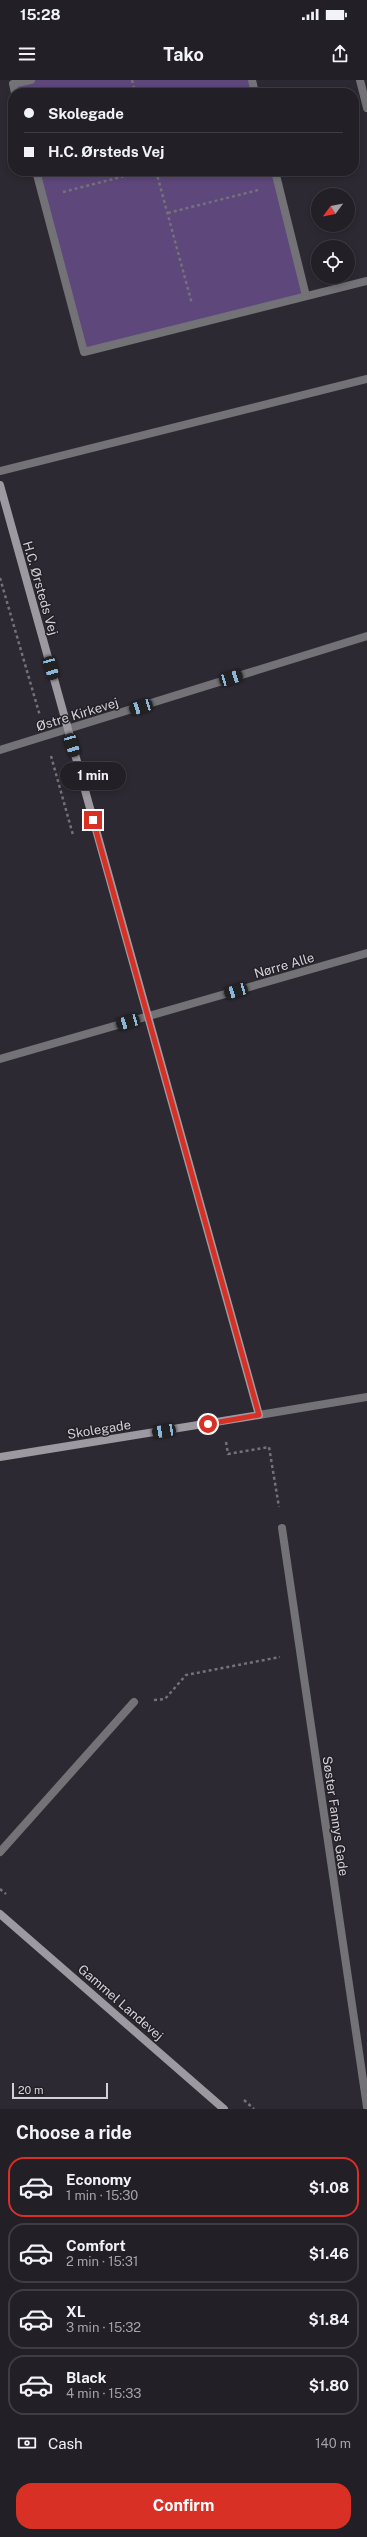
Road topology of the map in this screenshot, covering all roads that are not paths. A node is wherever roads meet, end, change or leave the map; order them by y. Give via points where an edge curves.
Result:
1 (31, 80) edge
2 (360, 80) edge
3 (14, 88) edge
4 (367, 108) edge
5 (37, 176) edge
6 (276, 176) edge
7 (367, 281) edge
8 (306, 296) junction
9 (367, 380) edge
10 (0, 471) edge
11 (0, 485) edge
12 (367, 636) edge
13 (68, 730) junction
14 (0, 750) edge
15 (367, 953) edge
16 (148, 1016) junction
17 (0, 1059) edge
18 (367, 1397) edge
19 (259, 1415) junction
20 (0, 1457) edge
21 (282, 1528) road end
22 (134, 1702) road end
23 (0, 1852) edge
24 (0, 1914) edge
25 (367, 2107) edge
26 (224, 2109) edge

1 - 3 street via 13,84
2 - 4 street
5 - 8 street via 84,352
6 - 8 street
7 - 8 street
9 - 10 street
11 - 13 street, H.C. Ørsteds Vej
12 - 13 street, Østre Kirkevej
13 - 14 street, Østre Kirkevej
13 - 16 street, H.C. Ørsteds Vej
15 - 16 street, Nørre Alle
16 - 17 street, Nørre Alle
16 - 19 street, H.C. Ørsteds Vej
18 - 19 street, Skolegade
19 - 20 street, Skolegade
21 - 25 street, Søster Fannys Gade
22 - 23 street
24 - 26 street, Gammel Landevej

